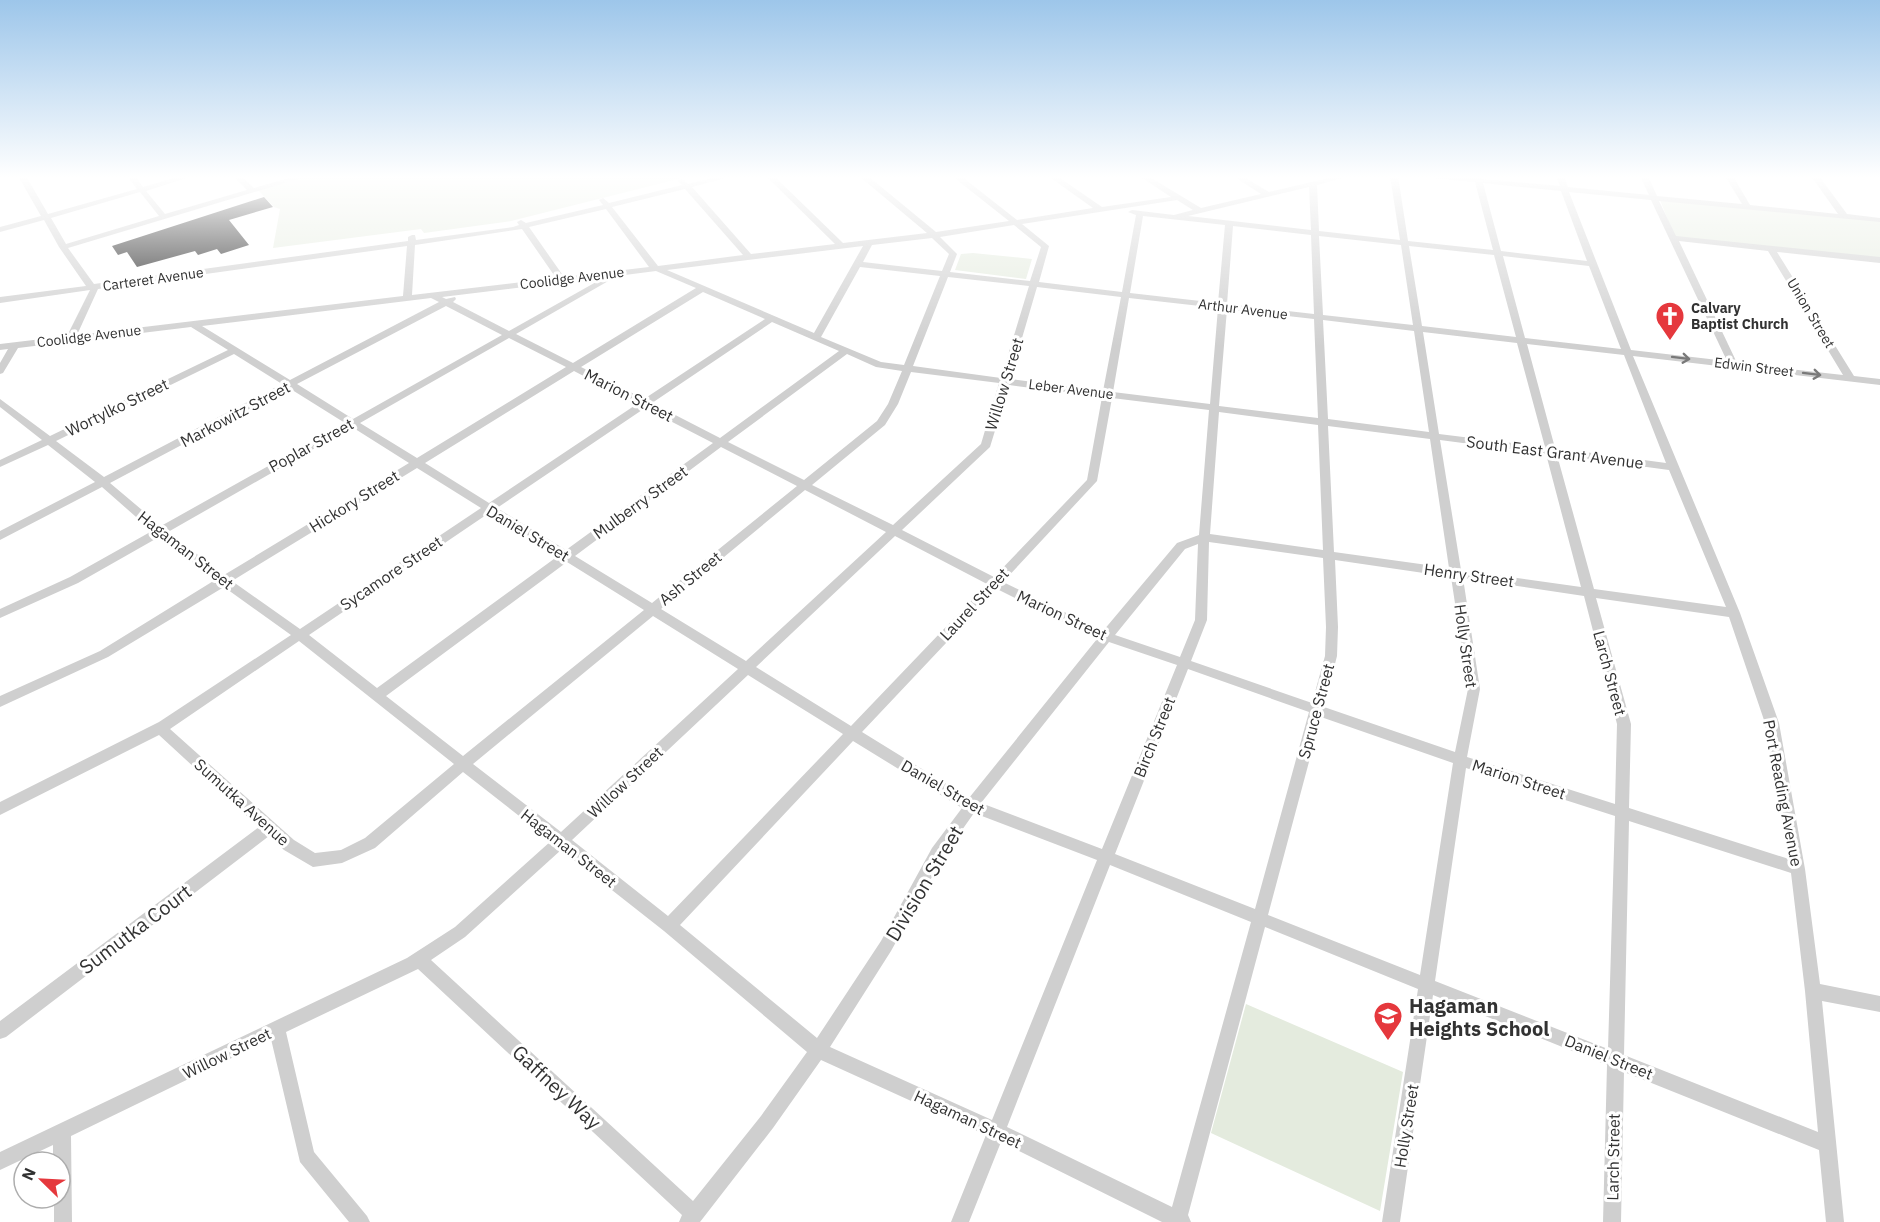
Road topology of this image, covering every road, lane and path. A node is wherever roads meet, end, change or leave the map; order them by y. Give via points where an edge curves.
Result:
1 (56, 233) edge
2 (112, 233) edge
3 (460, 233) edge
4 (528, 233) edge
5 (628, 233) edge
6 (728, 233) edge
7 (828, 233) edge
8 (932, 233) edge
9 (949, 233) edge
10 (1028, 233) edge
11 (1136, 233) edge
12 (1228, 233) edge
13 (1316, 233) joint
14 (1404, 233) edge
15 (1493, 233) edge
16 (1581, 233) edge
17 (1672, 233) edge
18 (934, 235) junction
19 (1674, 238) junction
20 (412, 240) junction
21 (869, 243) junction
22 (1406, 243) junction
23 (841, 246) junction
24 (63, 247) junction
25 (1771, 248) junction
26 (1499, 254) junction
27 (749, 257) junction
28 (1878, 262) edge
29 (857, 264) junction
30 (1592, 264) junction
31 (654, 267) junction
32 (620, 272) junction
33 (945, 275) junction
34 (561, 279) junction
35 (88, 284) junction
36 (1034, 285) junction
37 (703, 288) junction
38 (469, 290) junction
39 (0, 292) edge
40 (432, 295) junction
41 (1125, 295) junction
42 (407, 298) junction
43 (0, 300) edge
44 (446, 303) junction
45 (1223, 307) junction
46 (770, 318) junction
47 (1319, 318) junction
48 (193, 324) junction
49 (1419, 329) junction
50 (507, 334) junction
51 (71, 338) junction
52 (816, 338) junction
53 (1522, 341) junction
54 (15, 345) junction
55 (0, 347) edge
56 (234, 350) junction
57 (845, 351) junction
58 (1628, 352) junction
59 (1733, 365) junction
60 (573, 367) junction
61 (908, 368) junction
62 (0, 372) edge
63 (1850, 378) junction
64 (1006, 381) junction
65 (1880, 382) edge
66 (290, 385) junction
67 (1108, 394) junction
68 (0, 402) edge
69 (646, 402) junction
70 (1213, 408) junction
71 (1324, 422) junction
72 (350, 423) junction
73 (1435, 436) junction
74 (49, 440) junction
75 (720, 443) junction
76 (1552, 451) junction
77 (416, 463) junction
78 (0, 464) edge
79 (1674, 467) junction
80 (105, 483) junction
81 (804, 486) junction
82 (488, 508) junction
83 (159, 531) junction
84 (894, 531) junction
85 (0, 536) edge
86 (1204, 537) junction
87 (1329, 555) junction
88 (567, 556) junction
89 (1456, 573) junction
90 (224, 581) junction
91 (994, 582) junction
92 (1589, 592) junction
93 (653, 609) junction
94 (1734, 613) junction
95 (0, 614) edge
96 (300, 635) junction
97 (1106, 637) junction
98 (1183, 663) junction
99 (748, 667) junction
100 (376, 696) junction
101 (0, 702) edge
102 (1316, 710) junction
103 (160, 728) junction
104 (851, 732) junction
105 (1460, 760) junction
106 (463, 764) junction
107 (972, 805) junction
108 (0, 809) edge
109 (1622, 813) junction
110 (269, 827) junction
111 (560, 842) junction
112 (332, 857) joint
113 (1106, 857) junction
114 (1798, 869) junction
115 (1260, 918) junction
116 (669, 926) junction
117 (419, 959) junction
118 (1428, 985) junction
119 (1813, 991) junction
120 (1880, 1004) edge
121 (277, 1028) junction
122 (0, 1031) edge
123 (818, 1050) junction
124 (1616, 1060) junction
125 (62, 1131) junction
126 (997, 1131) junction
127 (1826, 1144) junction
128 (0, 1161) edge
129 (691, 1218) edge
130 (1179, 1221) edge
131 (63, 1222) edge
132 (361, 1222) edge
133 (960, 1222) edge
134 (1391, 1222) edge
135 (1612, 1222) edge
136 (1835, 1222) edge

1 - 24 street
2 - 24 street
3 - 20 street, Carteret Avenue
4 - 34 street
5 - 31 street
6 - 27 street
7 - 23 street
8 - 18 street
9 - 18 street, Coolidge Avenue
10 - 36 street, Willow Street via 1045,246
11 - 41 street, Laurel Street
12 - 45 street, Birch Street
13 - 22 street
13 - 47 street, Spruce Street
14 - 22 street, Holly Street
15 - 26 street, Larch Street
16 - 30 street, Port Reading Avenue
17 - 19 street
18 - 21 street, Coolidge Avenue
18 - 33 street, Ash Street via 954,254
19 - 25 street
19 - 59 street
20 - 35 street, Carteret Avenue
20 - 42 street
21 - 23 street, Coolidge Avenue
21 - 29 street
22 - 26 street
22 - 49 street, Holly Street
23 - 27 street, Coolidge Avenue
24 - 35 street
25 - 28 street
25 - 63 street, Union Street
26 - 30 street
26 - 53 street, Larch Street
27 - 31 street, Coolidge Avenue
29 - 33 street, Arthur Avenue
29 - 52 street
30 - 58 street, Port Reading Avenue
31 - 32 street, Coolidge Avenue
31 - 37 street, Leber Avenue
32 - 34 street, Coolidge Avenue
32 - 50 street, Poplar Street
33 - 36 street, Arthur Avenue
33 - 61 street, Ash Street
34 - 38 street, Coolidge Avenue
35 - 39 street, Carteret Avenue
35 - 43 street, Carteret Avenue
35 - 51 street via 94,290
36 - 41 street, Arthur Avenue
36 - 64 street, Willow Street
37 - 46 street, Leber Avenue
37 - 60 street, Hickory Street
38 - 40 street, Coolidge Avenue
38 - 44 street, Markowitz Street
40 - 42 street, Coolidge Avenue
40 - 44 street, Marion Street
41 - 45 street, Arthur Avenue
41 - 67 street, Laurel Street
42 - 48 street, Coolidge Avenue
44 - 50 street, Marion Street
44 - 66 street, Markowitz Street
45 - 47 street, Arthur Avenue
45 - 70 street, Birch Street
46 - 52 street, Leber Avenue
46 - 69 street, Sycamore Street
47 - 49 street, Arthur Avenue
47 - 71 street, Spruce Street
48 - 51 street, Coolidge Avenue
48 - 56 street, Daniel Street
49 - 53 street, Arthur Avenue
49 - 73 street, Holly Street
50 - 60 street, Marion Street
50 - 72 street, Poplar Street
51 - 54 street, Coolidge Avenue
52 - 57 street, Leber Avenue
53 - 58 street, Arthur Avenue
53 - 76 street, Larch Street
54 - 55 street, Coolidge Avenue
54 - 62 street
56 - 66 street, Daniel Street
56 - 74 street, Wortylko Street
57 - 61 street, Leber Avenue via 879,365
57 - 75 street, Mulberry Street
58 -> 59 street, Edwin Street
58 - 79 street, Port Reading Avenue
59 -> 63 street, Edwin Street
60 - 69 street, Marion Street
60 - 77 street, Hickory Street
61 - 64 street, Leber Avenue
61 - 81 street, Ash Street via 881,423
63 - 65 street, Edwin Street
64 - 67 street, Leber Avenue
64 - 84 street, Willow Street via 986,445
66 - 72 street, Daniel Street
66 - 80 street, Markowitz Street
67 - 70 street, Leber Avenue
67 - 91 street, Laurel Street via 1092,481
68 - 74 street, Hagaman Street
69 - 75 street, Marion Street
69 - 82 street, Sycamore Street
70 - 71 street, Leber Avenue
70 - 86 street, Birch Street
71 - 73 street, Leber Avenue
71 - 87 street, Spruce Street
72 - 77 street, Daniel Street
72 - 83 street, Poplar Street
73 - 76 street, South East Grant Avenue
73 - 89 street, Holly Street
74 - 78 street, Wortylko Street
74 - 80 street, Hagaman Street
75 - 81 street, Marion Street
75 - 88 street, Mulberry Street
76 - 79 street, South East Grant Avenue
76 - 92 street, Larch Street
77 - 82 street, Daniel Street
77 - 90 street, Hickory Street
79 - 94 street, Port Reading Avenue
80 - 83 street, Hagaman Street
80 - 85 street, Markowitz Street
81 - 84 street, Marion Street
81 - 93 street, Ash Street
82 - 88 street, Daniel Street
82 - 96 street, Sycamore Street
83 - 90 street, Hagaman Street
83 - 95 street, Poplar Street via 74,580
84 - 91 street, Marion Street
84 - 99 street, Willow Street
86 - 87 street, Henry Street
86 - 97 street, Division Street via 1181,546
86 - 98 street, Birch Street via 1201,620
87 - 89 street, Henry Street
87 - 102 street, Spruce Street via 1331,656
88 - 93 street, Daniel Street
88 - 100 street, Mulberry Street
89 - 92 street, Henry Street
89 - 105 street, Holly Street via 1474,689
90 - 96 street, Hagaman Street
90 - 101 street, Hickory Street via 104,654
91 - 97 street, Marion Street
91 - 104 street, Laurel Street
92 - 94 street, Henry Street
92 - 109 street, Larch Street via 1624,724
93 - 99 street, Daniel Street
93 - 106 street, Ash Street
94 - 114 street, Port Reading Avenue via 1772,723
96 - 100 street, Hagaman Street
96 - 103 street, Sycamore Street
97 - 98 street, Marion Street
97 - 107 street, Division Street
98 - 102 street, Marion Street
98 - 113 street, Birch Street
99 - 104 street, Daniel Street
99 - 111 street, Willow Street
100 - 106 street, Hagaman Street
102 - 105 street, Marion Street
102 - 115 street, Spruce Street
103 - 108 street, Sycamore Street
103 - 110 street, Sumutka Avenue
104 - 107 street, Daniel Street
104 - 116 street, Laurel Street
105 - 109 street, Marion Street
105 - 118 street, Holly Street
106 - 111 street, Hagaman Street
106 - 112 street, Ash Street via 370,843
107 - 113 street, Daniel Street
107 - 123 street, Division Street via 945,841 887,946
109 - 114 street, Marion Street
109 - 124 street, Larch Street
110 - 112 street, Sumutka Avenue via 313,860
110 - 122 street, Sumutka Court
111 - 116 street, Hagaman Street
111 - 117 street, Willow Street via 460,932
113 - 115 street, Daniel Street
113 - 126 street, Birch Street
114 - 119 street, Port Reading Avenue
115 - 118 street, Daniel Street
115 - 130 street, Spruce Street
116 - 123 street, Hagaman Street
117 - 121 street, Willow Street
117 - 129 street, Gaffney Way
118 - 124 street, Daniel Street
118 - 134 street, Holly Street
119 - 120 street
119 - 127 street, Port Reading Avenue
121 - 125 street, Willow Street
121 - 132 street via 306,1156
123 - 126 street, Hagaman Street
123 - 129 street, Division Street via 735,1166
124 - 127 street, Daniel Street
124 - 135 street, Larch Street
125 - 128 street, Willow Street
125 - 131 street
126 - 130 street, Hagaman Street
126 - 133 street, Birch Street
127 - 136 street, Port Reading Avenue

